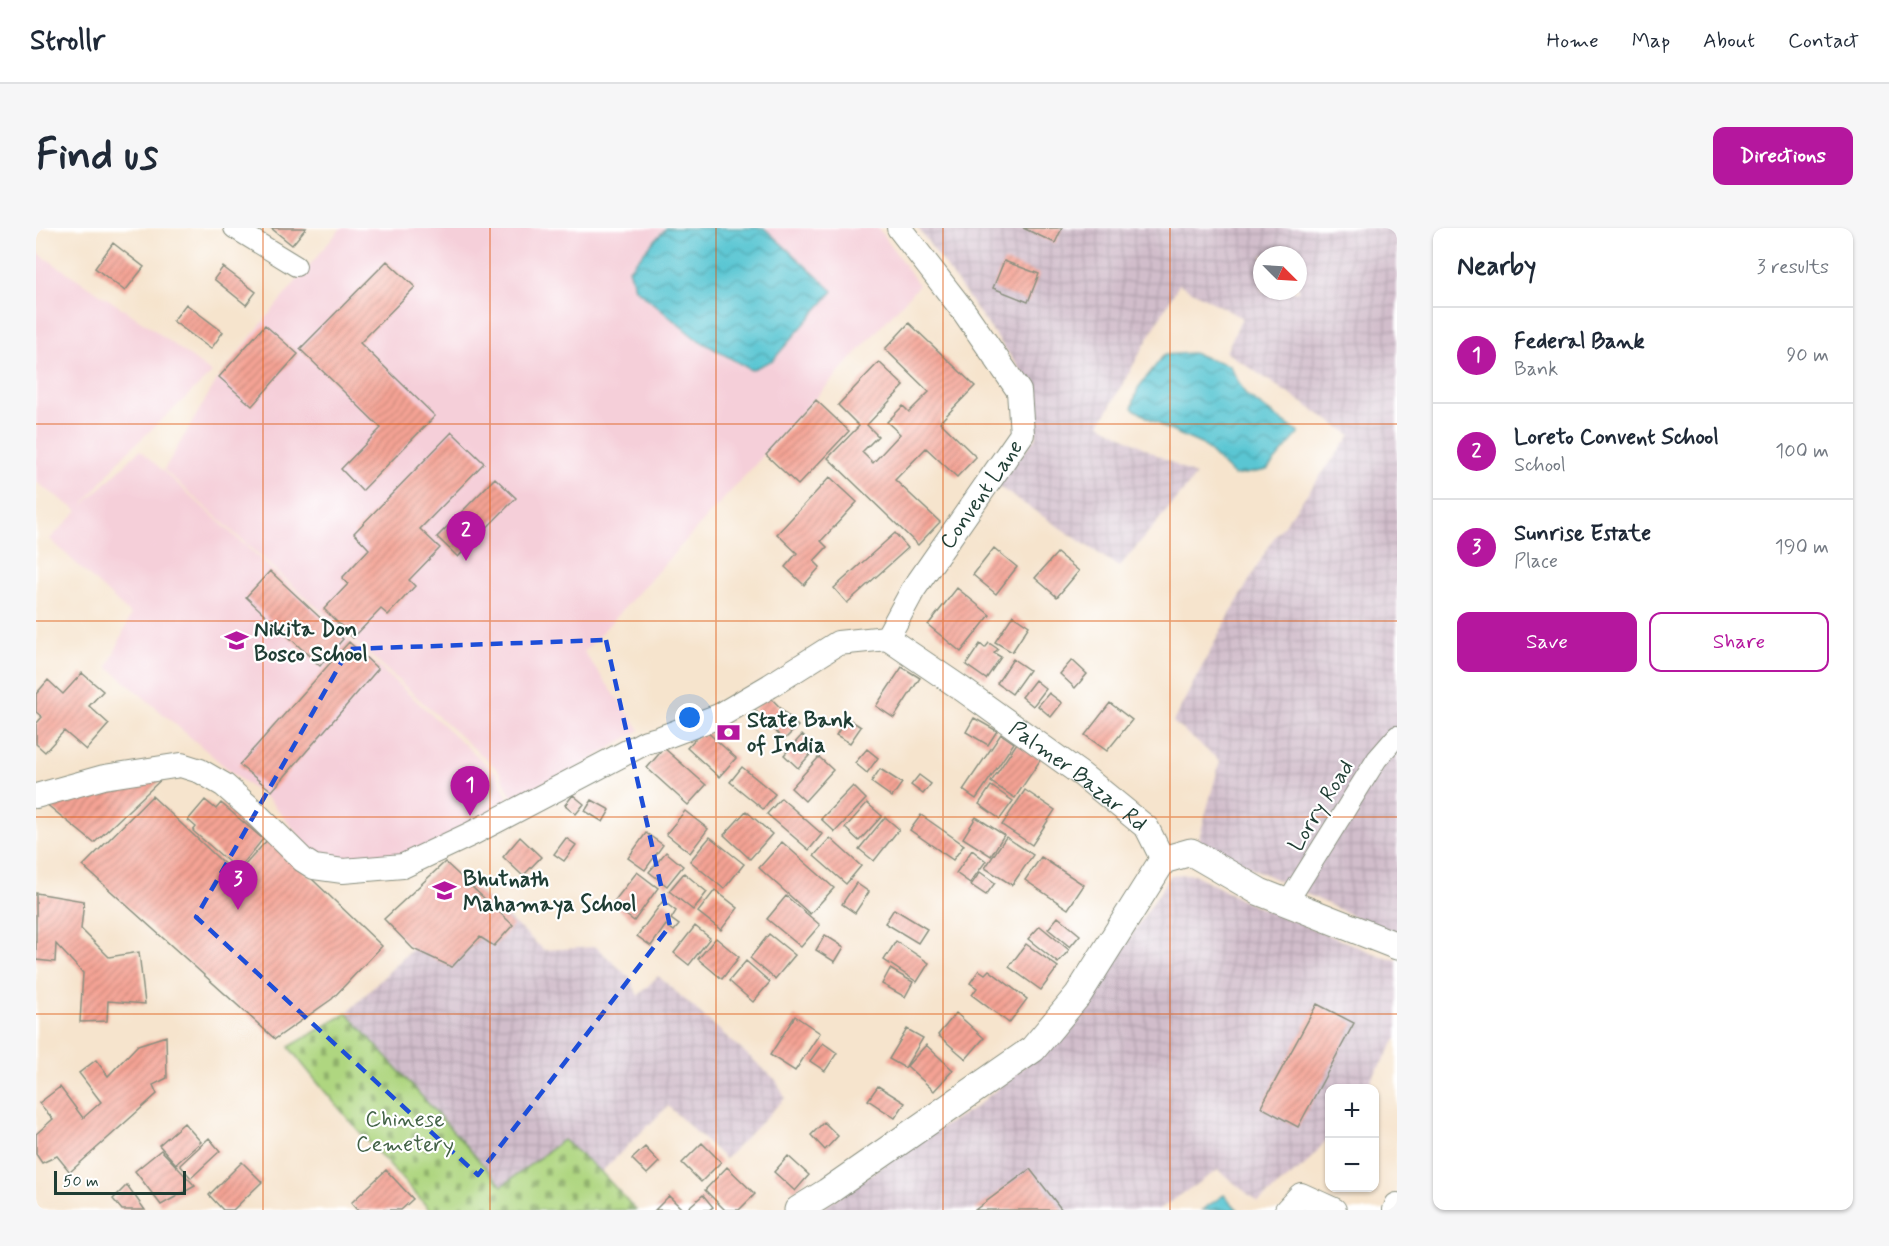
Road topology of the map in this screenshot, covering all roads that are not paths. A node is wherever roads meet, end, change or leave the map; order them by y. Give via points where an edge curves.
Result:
1 (234, 228) edge
2 (899, 228) edge
3 (296, 266) dead end
4 (886, 638) junction
5 (1397, 736) edge
6 (36, 796) edge
7 (1163, 860) junction
8 (1287, 903) junction
9 (1397, 946) edge
10 (1294, 1202) edge
11 (1397, 1205) edge
12 (798, 1210) edge
13 (1334, 1210) edge
14 (1395, 1210) edge

1 - 3 street
2 - 4 street, Convent Lane via 965,313 1018,391 1022,434 912,590
4 - 6 street via 838,643 719,716 646,742 403,866 344,872 314,867 296,855 224,785 180,765 104,777
4 - 7 street, Palmer Bazar Rd via 1082,775 1147,828
5 - 8 street, Lorry Road via 1377,759
7 - 8 main road via 1191,852
7 - 12 main road via 1078,995 1033,1049
8 - 9 main road
10 - 13 street
11 - 14 street

